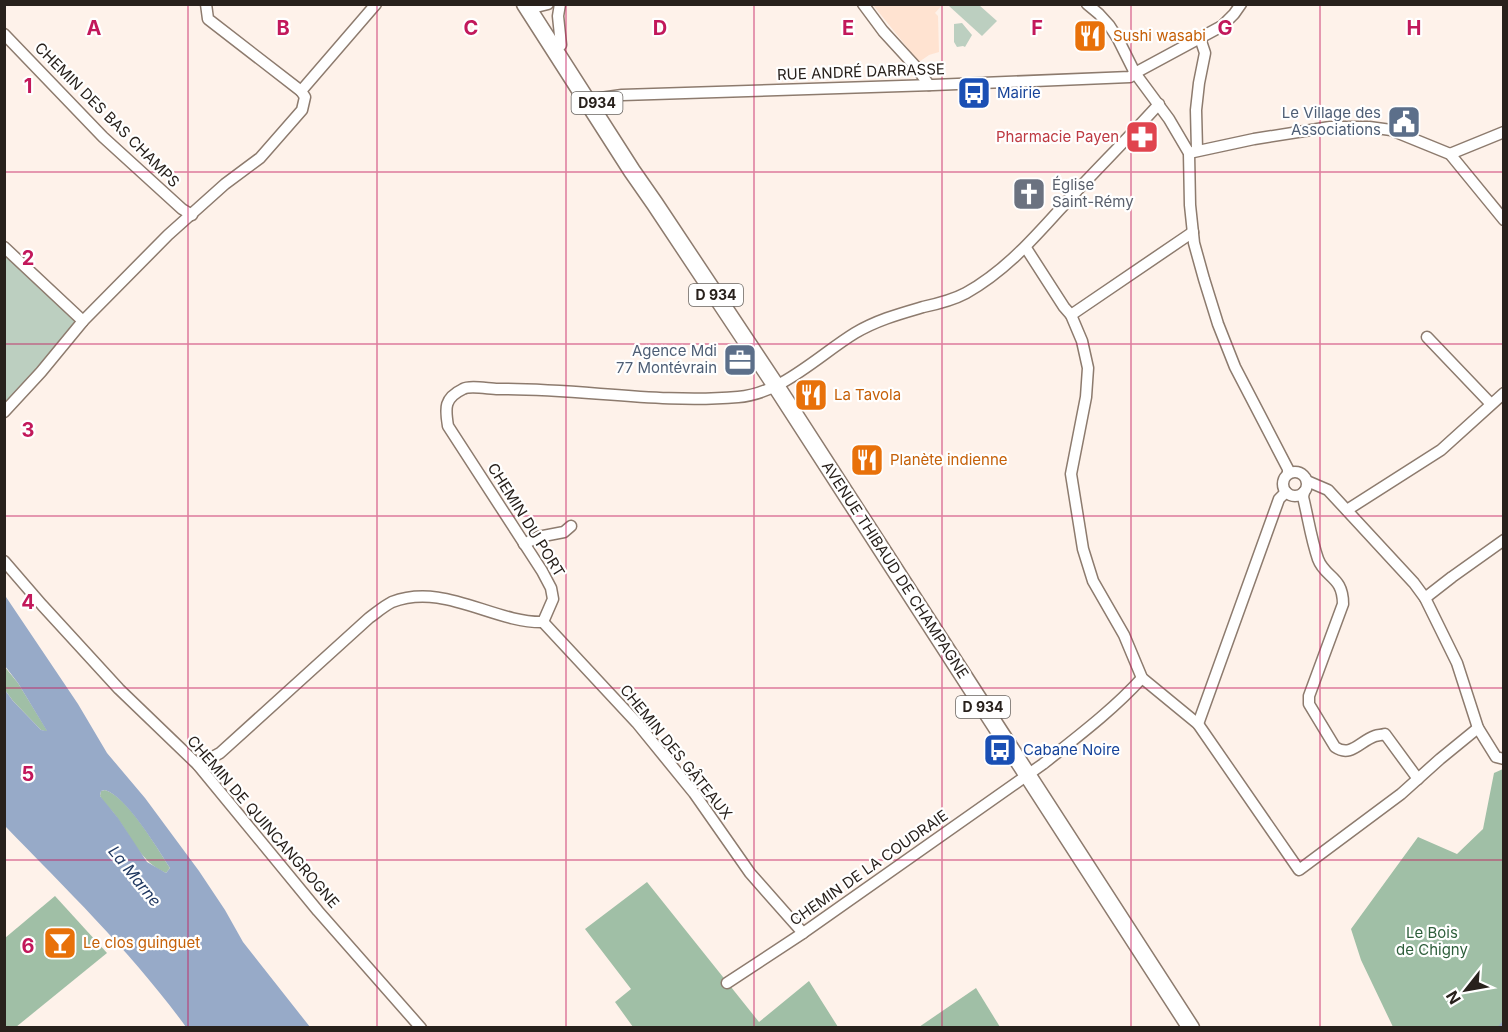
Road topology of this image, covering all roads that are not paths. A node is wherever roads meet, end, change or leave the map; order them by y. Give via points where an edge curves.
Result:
1 (206, 4) edge
2 (376, 4) edge
3 (560, 4) edge
4 (863, 4) edge
5 (1087, 4) edge
6 (1241, 4) edge
7 (534, 6) edge
8 (4, 34) edge
9 (1200, 38) junction
10 (561, 45) junction
11 (1135, 73) junction
12 (929, 85) junction
13 (301, 91) junction
14 (590, 99) junction
15 (1159, 104) junction
16 (1503, 132) edge
17 (1193, 151) junction
18 (1450, 154) junction
19 (192, 215) junction
20 (1503, 220) edge
21 (1193, 232) junction
22 (4, 247) edge
23 (1026, 248) junction
24 (1071, 315) junction
25 (83, 321) junction
26 (1427, 337) dead end
27 (776, 386) junction
28 (1503, 393) edge
29 (1491, 404) junction
30 (4, 412) edge
31 (1288, 473) junction
32 (1305, 487) junction
33 (1286, 492) junction
34 (1347, 510) junction
35 (571, 526) dead end
36 (1503, 540) edge
37 (524, 544) junction
38 (4, 561) edge
39 (1425, 598) junction
40 (543, 622) junction
41 (1142, 678) junction
42 (1198, 724) junction
43 (1478, 728) junction
44 (1501, 759) edge
45 (198, 765) junction
46 (1027, 775) junction
47 (1418, 778) junction
48 (803, 933) junction
49 (727, 984) dead end
50 (422, 1028) edge
51 (1191, 1028) edge

1 - 13 street via 208,18
2 - 13 street
3 - 10 street
4 - 12 street
5 - 11 street via 1109,25
6 - 9 street, RUE ANDRÉ DARRASSE via 1222,26
7 - 10 main road, AVENUE THIBAUD DE CHAMPAGNE / D934
7 - 14 main road, AVENUE THIBAUD DE CHAMPAGNE / D 934
8 - 19 street, CHEMIN DES BAS CHAMPS via 103,137
9 - 11 street, RUE ANDRÉ DARRASSE
9 - 17 street via 1205,53
10 - 14 main road, AVENUE THIBAUD DE CHAMPAGNE / D934
11 - 12 street, RUE ANDRÉ DARRASSE via 1130,77
11 - 15 street
12 - 14 street, RUE ANDRÉ DARRASSE
13 - 19 street via 305,97 302,110 285,131 260,158
14 - 27 main road, AVENUE THIBAUD DE CHAMPAGNE / D 934 via 632,171
15 - 17 street
15 - 23 street
16 - 18 street
17 - 18 street via 1330,128 1369,127 1392,130
17 - 21 street
18 - 20 street
19 - 25 street
21 - 24 street
21 - 31 street via 1218,324
22 - 25 street
23 - 24 street
23 - 27 street via 982,284 941,303 872,323
24 - 41 street via 1088,368 1071,474 1083,549 1093,581 1124,635
25 - 30 street
26 - 29 street
27 - 37 street, CHEMIN DU PORT via 756,395 701,399 465,387 450,397 448,426
27 - 46 main road, AVENUE THIBAUD DE CHAMPAGNE / D 934
28 - 29 street
29 - 34 street via 1441,450
31 - 32 street via 1300,472 1306,478
31 - 33 street via 1282,484
32 - 33 street via 1297,496
32 - 34 street via 1328,490
32 - 47 street via 1303,497 1318,561 1340,585 1342,593 1342,604 1309,704 1335,747 1348,751 1385,734
33 - 42 street via 1279,500
34 - 39 street
35 - 37 street via 564,532
36 - 39 street
37 - 40 street, CHEMIN DU PORT via 554,599
38 - 45 street, CHEMIN DE QUINCANGROGNE via 119,689
39 - 43 street via 1457,663
40 - 45 street via 527,622 435,597 391,603 369,618 220,753
40 - 48 street, CHEMIN DES GÂTEAUX via 637,723 694,793 750,873
41 - 42 street
41 - 46 street, CHEMIN DE LA COUDRAIE via 1081,735
42 - 47 street via 1299,870 1401,795
43 - 44 street
43 - 47 street
45 - 50 street, CHEMIN DE QUINCANGROGNE via 318,911
46 - 48 street, CHEMIN DE LA COUDRAIE
46 - 51 main road, AVENUE THIBAUD DE CHAMPAGNE / D 934
48 - 49 street, CHEMIN DE LA COUDRAIE

